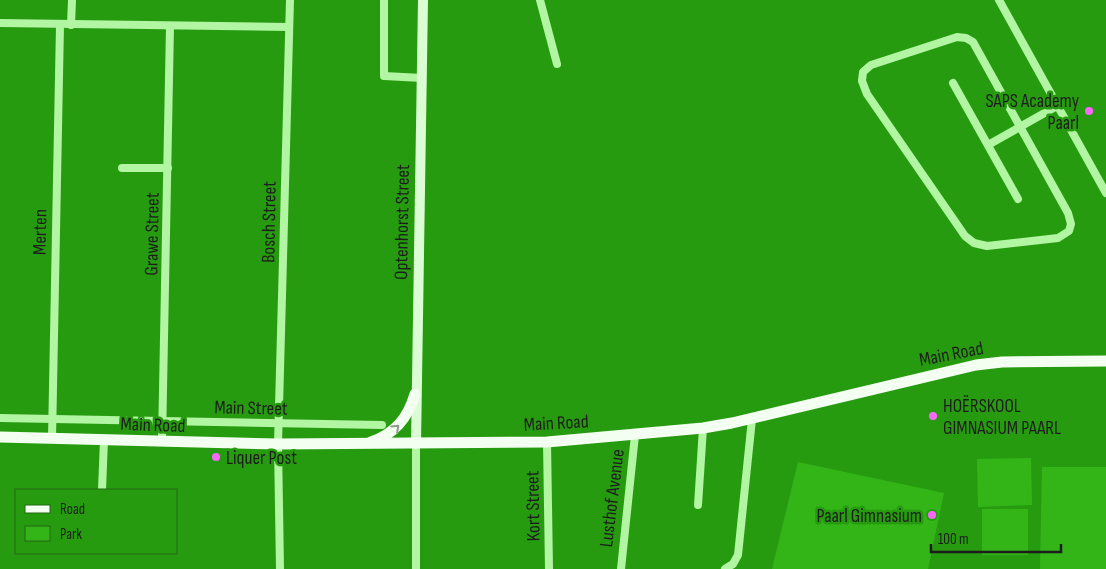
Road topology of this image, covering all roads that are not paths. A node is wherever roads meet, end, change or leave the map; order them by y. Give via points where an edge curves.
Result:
1 (72, 0) edge
2 (290, 0) edge
3 (384, 0) edge
4 (423, 0) edge
5 (540, 0) edge
6 (999, 0) edge
7 (0, 24) edge
8 (60, 25) junction
9 (71, 25) junction
10 (170, 26) junction
11 (289, 28) junction
12 (556, 64) dead end
13 (422, 78) junction
14 (953, 83) dead end
15 (1057, 106) junction
16 (1021, 126) junction
17 (988, 145) junction
18 (122, 168) dead end
19 (168, 168) junction
20 (1106, 193) edge
21 (1018, 199) dead end
22 (1106, 361) edge
23 (415, 394) junction
24 (0, 418) edge
25 (752, 419) junction
26 (52, 420) junction
27 (163, 422) junction
28 (279, 423) junction
29 (382, 425) dead end
30 (703, 428) junction
31 (635, 435) junction
32 (0, 437) edge
33 (52, 439) junction
34 (104, 440) junction
35 (162, 442) junction
36 (547, 442) junction
37 (278, 444) junction
38 (416, 444) junction
39 (362, 445) junction
40 (102, 489) edge
41 (698, 504) dead end
42 (620, 567) edge
43 (280, 569) edge
44 (416, 569) edge
45 (549, 569) edge
46 (725, 569) edge

1 - 9 street
2 - 11 street, Bosch Street
3 - 13 street via 384,76
4 - 13 main road, Optenhorst Street
5 - 12 street
6 - 15 street
7 - 8 street
8 - 9 street
8 - 26 street, Merten
9 - 10 street
10 - 11 street
10 - 19 street, Grawe Street
11 - 28 street, Bosch Street
13 - 23 main road, Optenhorst Street
14 - 17 street
15 - 16 street
15 - 20 street
16 - 16 street via 1068,213 1069,231 1058,238 987,246 974,243 965,236 867,94 862,81 863,72 870,65 957,37 966,38 973,42
16 - 17 street
17 - 21 street
18 - 19 street
19 - 27 street, Grawe Street
22 - 25 main road, Main Road via 976,365
23 - 38 main road, Optenhorst Street
39 -> 23 main road via 396,429 409,412
24 - 26 street, Main Street
25 - 30 main road, Main Road
25 - 46 street via 738,556 734,564
26 - 27 street, Main Street
26 - 33 street, Merten
27 - 28 street, Main Street
27 - 35 street, Grawe Street
28 - 29 street, Main Street
28 - 37 street, Bosch Street
30 - 31 main road, Main Road
30 - 41 street
31 - 36 main road, Main Road
31 - 42 street, Lusthof Avenue
32 - 33 main road, Main Road
33 - 34 main road, Main Road
34 - 35 main road, Main Road
34 - 40 street
35 - 37 main road, Main Road
36 - 38 main road, Main Road
36 - 45 street, Kort Street
37 - 39 main road, Main Road
37 - 43 street, Bosch Street
38 - 39 main road, Main Road
38 - 44 street

